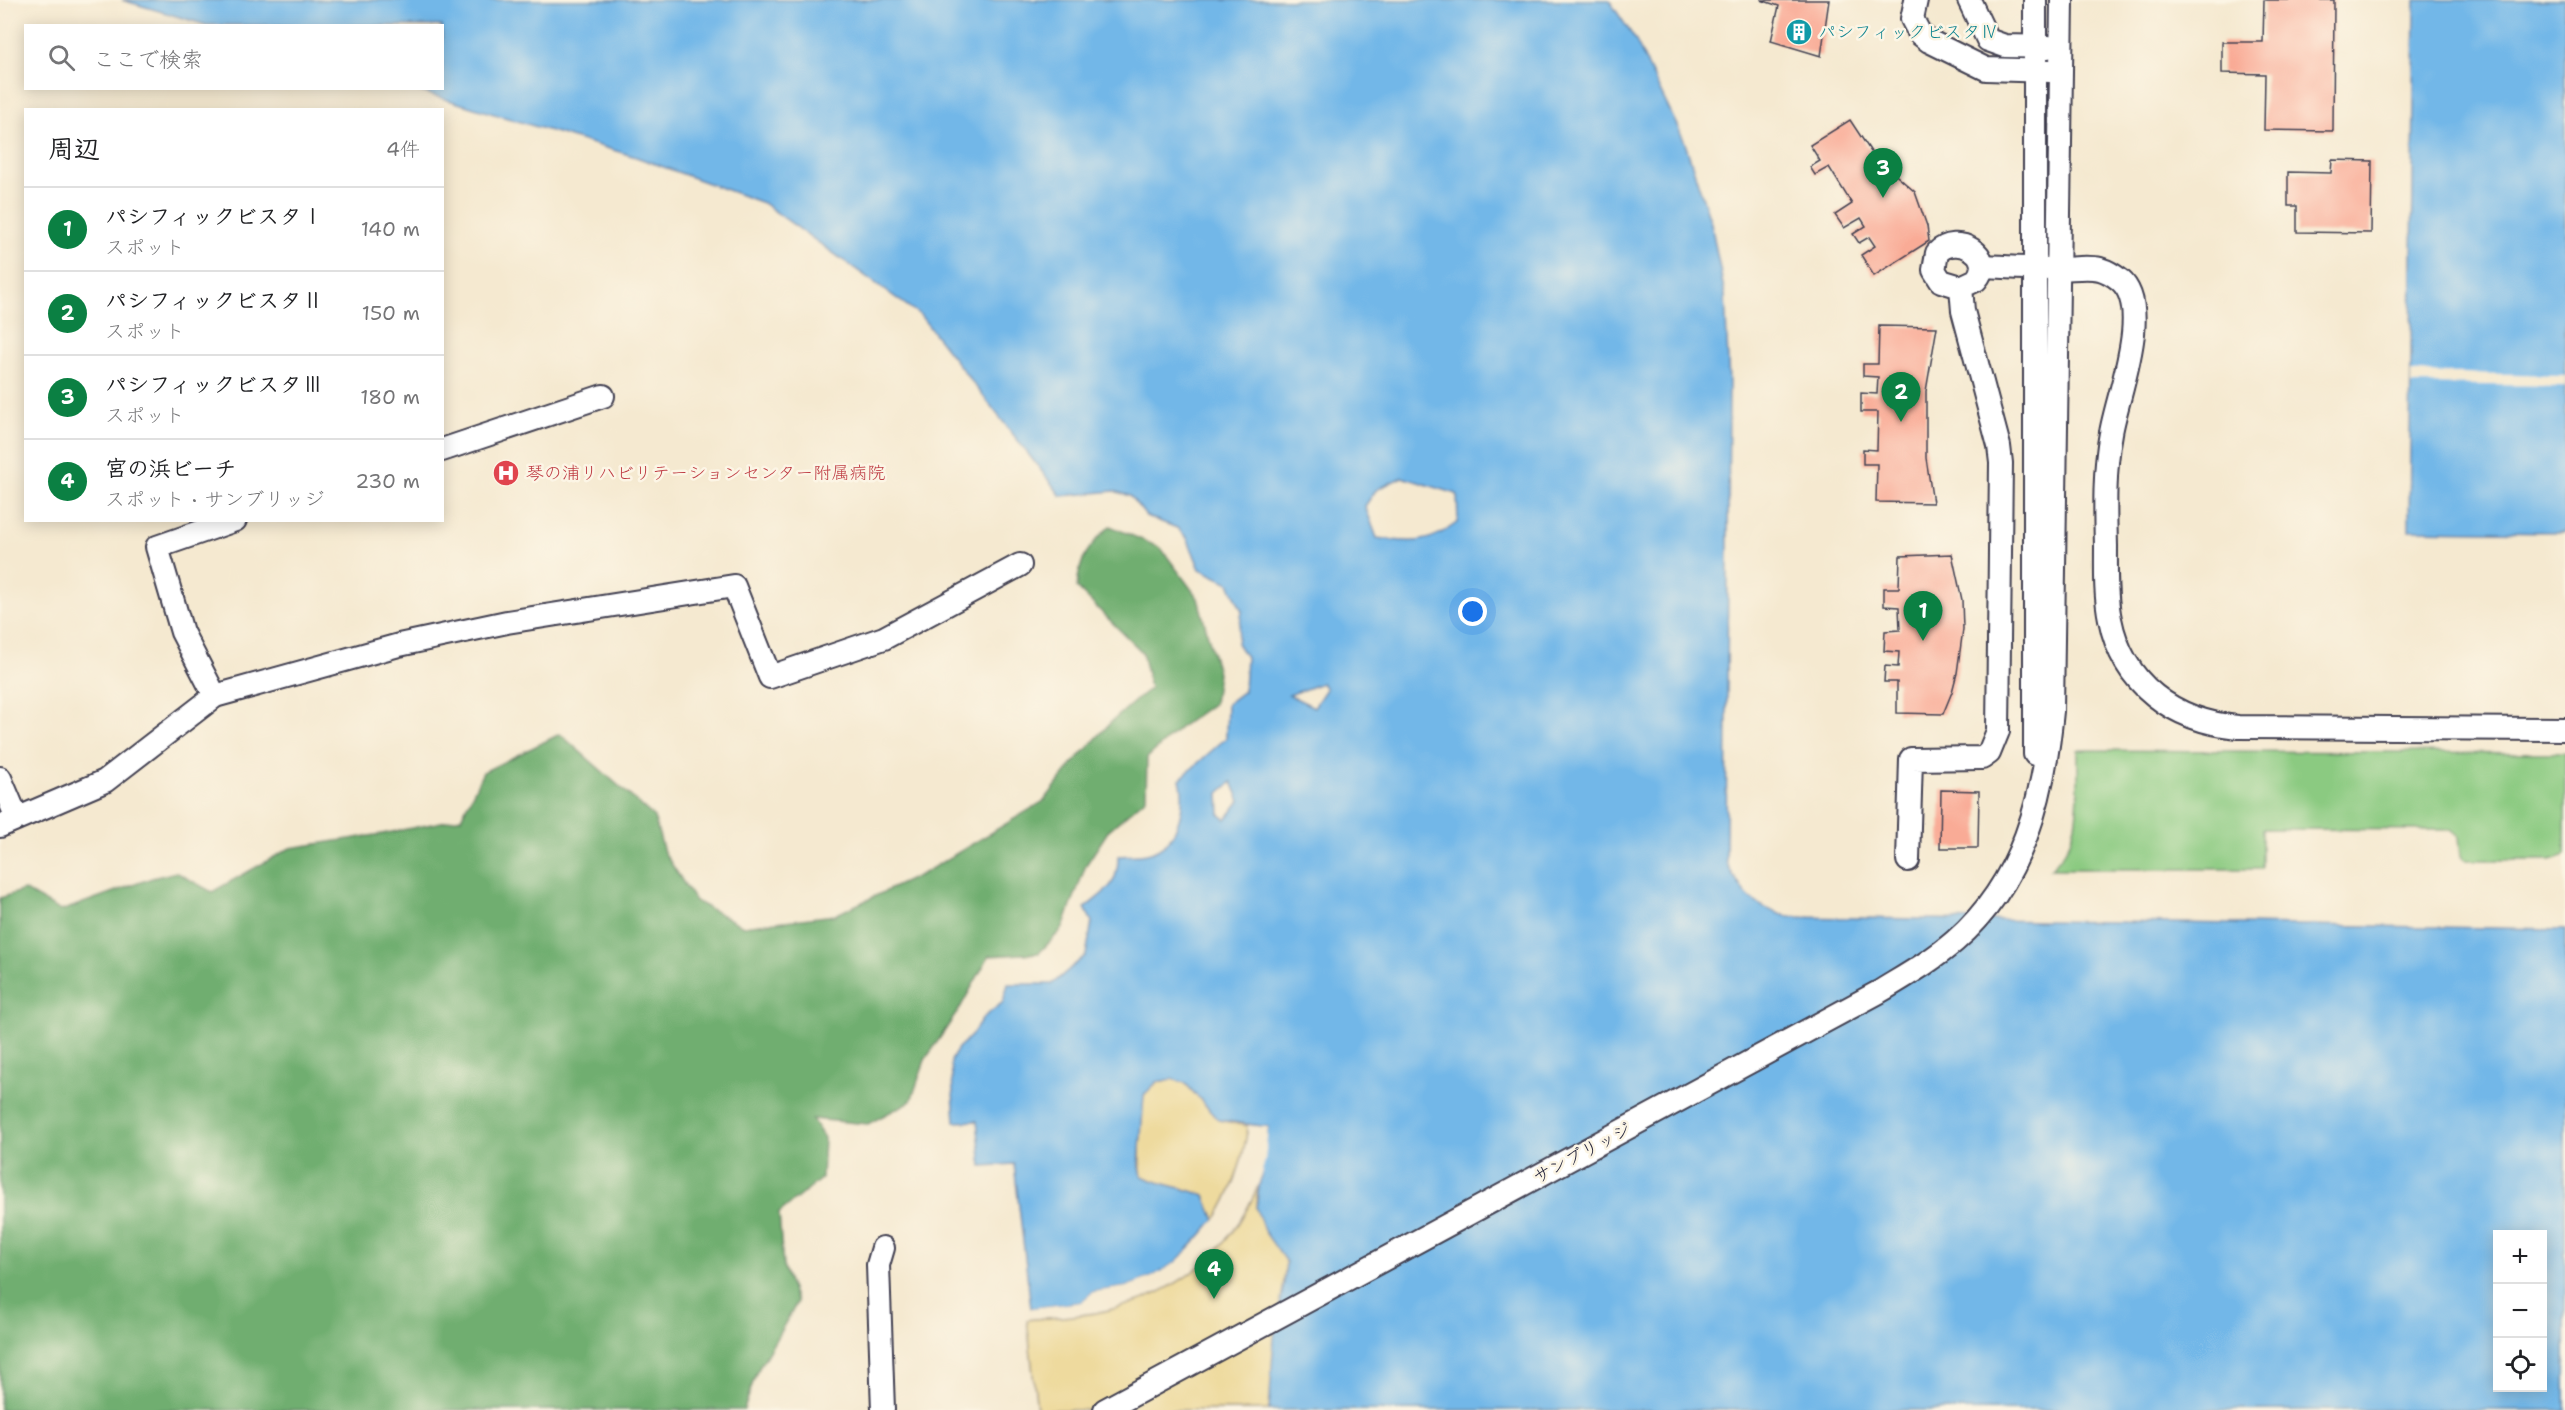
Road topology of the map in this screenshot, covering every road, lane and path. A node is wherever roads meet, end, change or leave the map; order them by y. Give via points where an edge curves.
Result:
1 (1916, 0) edge
2 (1969, 0) edge
3 (2035, 0) edge
4 (2062, 0) edge
5 (2035, 47) junction
6 (2062, 48) junction
7 (2061, 70) junction
8 (2035, 71) junction
9 (1982, 266) junction
10 (2035, 268) junction
11 (2059, 269) junction
12 (1961, 286) junction
13 (603, 396) dead end
14 (444, 449) edge
15 (229, 522) edge
16 (1020, 565) dead end
17 (215, 696) junction
18 (2565, 729) edge
19 (0, 778) edge
20 (9, 822) edge
21 (2022, 850) junction
22 (1908, 860) dead end
23 (883, 1248) dead end
24 (883, 1410) edge
25 (1105, 1410) edge

1 - 8 street via 1912,19 1929,41 1978,67
2 - 5 street via 1988,40 2005,46
3 - 5 street
4 - 6 street
5 - 6 street
5 - 8 street
6 - 7 street
7 - 8 street
7 - 11 street
8 - 10 street
9 - 10 street
9 - 12 street via 1976,280
9 - 12 street via 1968,246 1953,244 1941,249 1935,258 1937,276 1947,284
10 - 11 street
10 - 21 street via 2034,781
11 - 18 street via 2101,270 2119,279 2131,297 2132,341 2107,466 2108,607 2126,662 2158,699 2194,719 2238,727
11 - 21 street via 2052,711 2040,794
12 - 22 street via 1963,311 2001,463 1998,731 1989,753 1982,758 1911,759
13 - 14 street
15 - 17 street via 157,547 182,632
16 - 17 street via 884,638 770,677 734,586 507,622 399,645
17 - 20 street via 105,781
19 - 20 street
21 - 25 street, サンブリッジ via 1984,910 1956,940 1880,993
23 - 24 street via 878,1265

